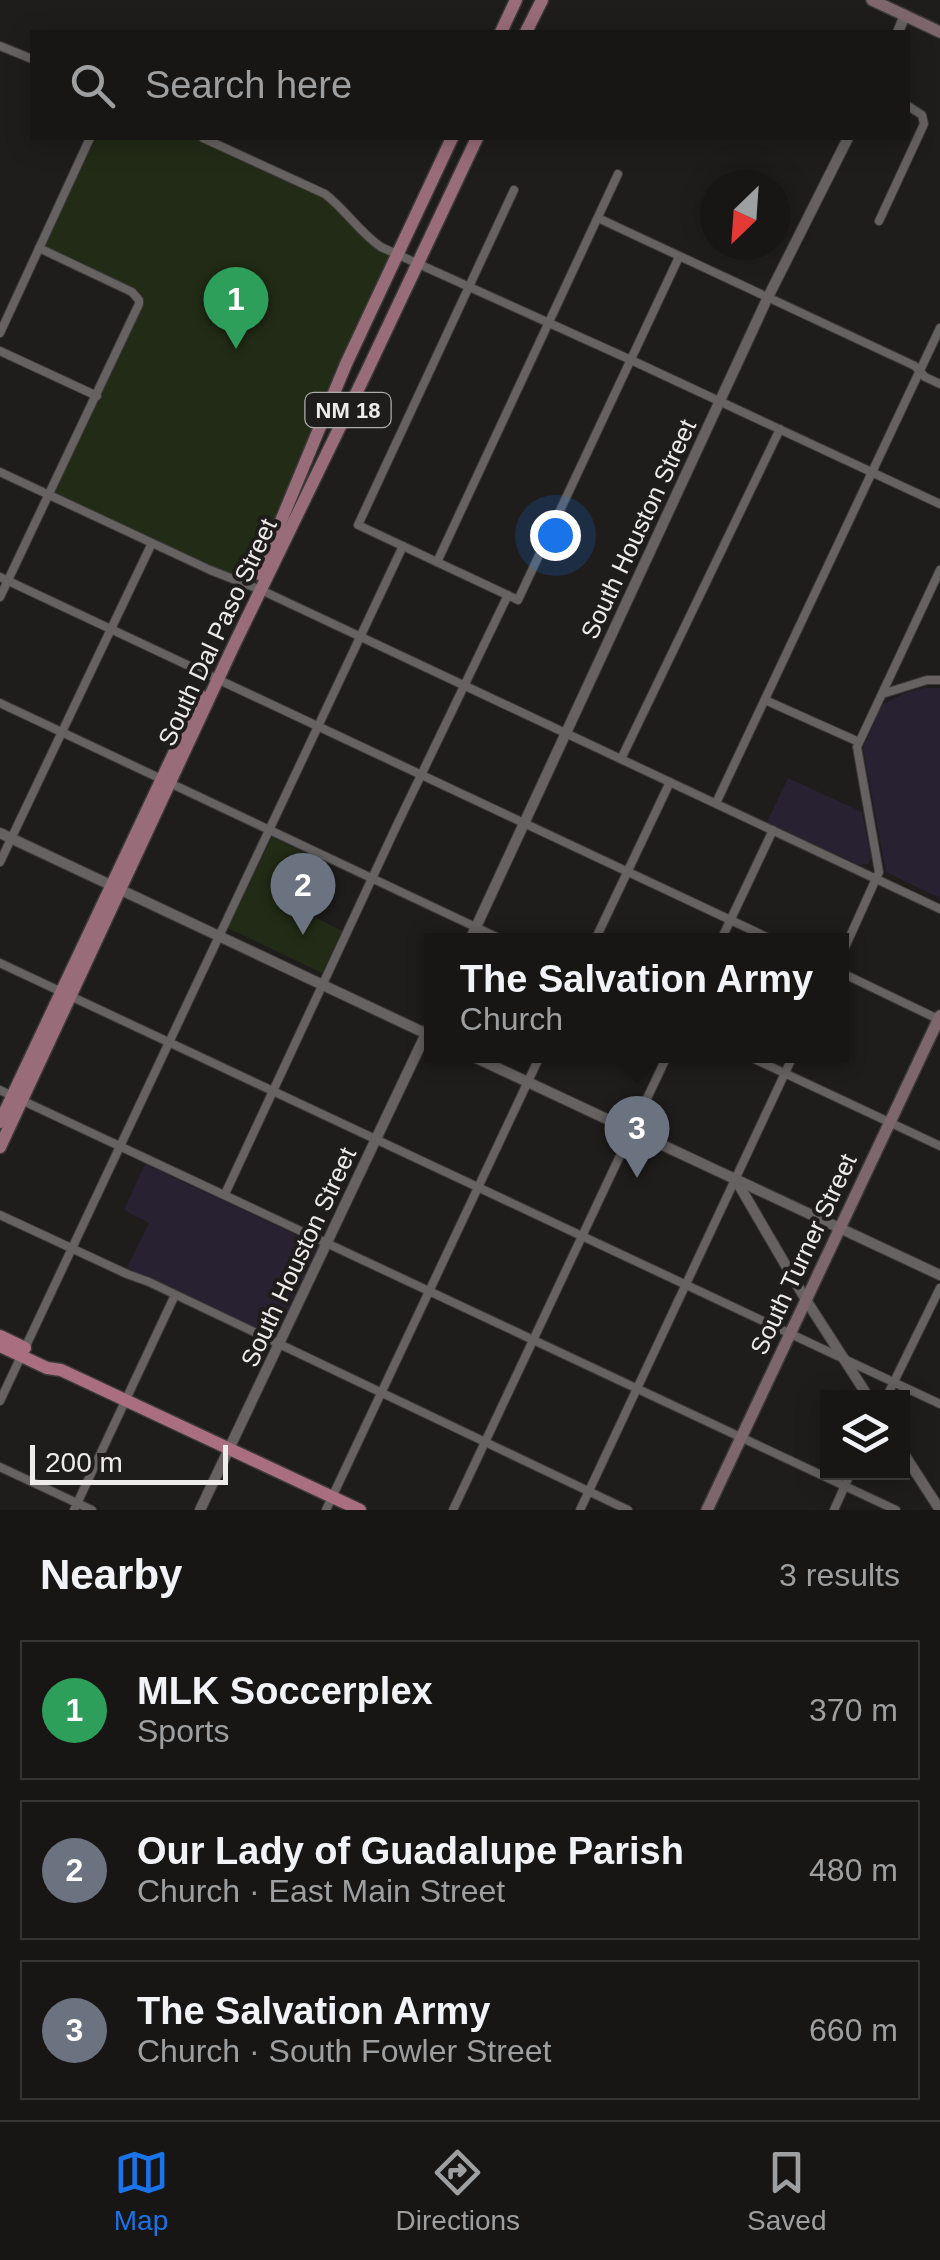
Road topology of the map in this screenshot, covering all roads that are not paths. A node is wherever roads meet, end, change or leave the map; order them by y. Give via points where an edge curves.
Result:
1 (516, 0) edge
2 (542, 0) edge
3 (872, 0) edge
4 (906, 16) junction
5 (502, 30) edge
6 (527, 30) edge
7 (899, 30) edge
8 (940, 32) edge
9 (0, 45) edge
10 (30, 59) edge
11 (910, 107) edge
12 (89, 140) edge
13 (207, 140) edge
14 (451, 140) edge
15 (476, 140) edge
16 (847, 140) edge
17 (618, 174) dead end
18 (514, 190) dead end
19 (598, 218) junction
20 (879, 221) dead end
21 (39, 248) junction
22 (398, 254) junction
23 (680, 256) junction
24 (418, 262) junction
25 (470, 286) junction
26 (768, 297) junction
27 (549, 322) junction
28 (940, 328) edge
29 (0, 333) edge
30 (0, 351) edge
31 (631, 360) junction
32 (920, 372) junction
33 (940, 384) edge
34 (97, 396) junction
35 (721, 402) junction
36 (780, 430) junction
37 (0, 472) edge
38 (872, 472) junction
39 (50, 496) junction
40 (940, 504) edge
41 (152, 543) junction
42 (403, 546) junction
43 (437, 562) junction
44 (940, 570) edge
45 (4, 579) edge
46 (257, 588) junction
47 (508, 595) junction
48 (0, 597) edge
49 (110, 629) junction
50 (360, 637) junction
51 (214, 679) junction
52 (940, 680) edge
53 (465, 686) junction
54 (881, 695) junction
55 (765, 700) junction
56 (0, 704) edge
57 (317, 728) junction
58 (61, 732) junction
59 (566, 733) junction
60 (859, 742) junction
61 (621, 759) junction
62 (422, 775) junction
63 (670, 782) junction
64 (166, 783) junction
65 (716, 804) junction
66 (524, 824) junction
67 (268, 830) junction
68 (773, 830) junction
69 (6, 836) edge
70 (0, 862) edge
71 (627, 872) junction
72 (373, 879) junction
73 (877, 879) junction
74 (116, 888) junction
75 (940, 909) edge
76 (730, 920) junction
77 (476, 928) junction
78 (474, 933) edge
79 (487, 933) edge
80 (598, 933) edge
81 (724, 933) edge
82 (759, 933) edge
83 (218, 936) junction
84 (849, 939) edge
85 (0, 962) edge
86 (849, 976) edge
87 (322, 985) junction
88 (67, 995) junction
89 (940, 1019) edge
90 (424, 1033) edge
91 (169, 1042) junction
92 (424, 1045) edge
93 (487, 1063) edge
94 (537, 1063) edge
95 (664, 1063) edge
96 (763, 1063) edge
97 (789, 1063) edge
98 (784, 1073) junction
99 (528, 1082) junction
100 (274, 1091) junction
101 (11, 1095) edge
102 (0, 1122) edge
103 (890, 1122) junction
104 (632, 1131) junction
105 (376, 1139) junction
106 (120, 1144) junction
107 (940, 1146) edge
108 (0, 1148) edge
109 (735, 1180) junction
110 (478, 1187) junction
111 (225, 1194) junction
112 (0, 1215) edge
113 (840, 1227) junction
114 (582, 1236) junction
115 (327, 1242) junction
116 (72, 1248) junction
117 (940, 1274) edge
118 (686, 1284) junction
119 (940, 1288) edge
120 (430, 1290) junction
121 (175, 1294) junction
122 (806, 1300) junction
123 (790, 1333) junction
124 (0, 1336) edge
125 (533, 1339) junction
126 (279, 1344) junction
127 (0, 1346) edge
128 (24, 1352) junction
129 (843, 1358) junction
130 (894, 1382) junction
131 (637, 1388) junction
132 (863, 1390) edge
133 (890, 1390) edge
134 (381, 1393) junction
135 (126, 1400) junction
136 (0, 1401) edge
137 (940, 1404) edge
138 (742, 1438) junction
139 (485, 1442) junction
140 (230, 1449) junction
141 (910, 1463) edge
142 (0, 1467) edge
143 (848, 1480) edge
144 (845, 1486) junction
145 (589, 1491) junction
146 (329, 1504) edge
147 (76, 1506) edge
148 (92, 1510) edge
149 (200, 1510) edge
150 (360, 1510) edge
151 (453, 1510) edge
152 (580, 1510) edge
153 (628, 1510) edge
154 (707, 1510) edge
155 (834, 1510) edge
156 (896, 1510) edge
157 (940, 1510) edge

1 - 5 main road
2 - 6 main road
3 - 4 main road
4 - 7 street
4 - 8 main road
9 - 10 street
11 - 20 street via 924,124
12 - 21 street
13 - 22 street via 325,194 365,236
14 - 22 main road, South Dal Paso Street / NM 18
15 - 24 main road, South Dal Paso Street / NM 18
16 - 26 street, South Houston Street
17 - 19 street
18 - 25 street
19 - 23 street
19 - 27 street
21 - 29 street
21 - 34 street via 138,300
22 - 24 street
22 - 46 main road, South Dal Paso Street / NM 18 via 346,364
23 - 26 street
23 - 31 street
24 - 25 street
24 - 46 main road, South Dal Paso Street / NM 18
25 - 27 street
25 - 42 street via 358,525
26 - 32 street
26 - 35 street, South Houston Street
27 - 31 street
27 - 43 street
28 - 32 street
30 - 34 street
31 - 35 street
31 - 47 street via 518,600
32 - 33 street
32 - 38 street
34 - 39 street
35 - 36 street
35 - 59 street, South Houston Street
36 - 38 street
36 - 61 street
37 - 39 street
38 - 40 street
38 - 55 street
39 - 41 street
39 - 45 street
41 - 46 street
41 - 49 street
42 - 43 street
42 - 50 street
43 - 47 street
44 - 54 street
45 - 48 street
45 - 49 street
46 - 50 street
46 - 51 main road, South Dal Paso Street / NM 18
47 - 53 street
49 - 51 street
49 - 58 street
50 - 53 street
50 - 57 street
51 - 57 street
51 - 64 main road, South Dal Paso Street / NM 18
52 - 54 street
53 - 59 street
53 - 62 street
54 - 60 street
55 - 60 street
55 - 65 street
56 - 58 street
57 - 62 street
57 - 67 street
58 - 64 street
58 - 69 street
59 - 61 street
59 - 66 street, South Houston Street
60 - 73 street
61 - 63 street
62 - 66 street
62 - 72 street
63 - 65 street
63 - 71 street
64 - 67 street
64 - 74 main road, South Dal Paso Street / NM 18
65 - 68 street
66 - 71 street
66 - 77 street, South Houston Street
67 - 72 street
67 - 83 street
68 - 73 street
68 - 76 street
69 - 70 street
69 - 74 street
71 - 76 street
71 - 80 street
72 - 77 street
72 - 87 street
73 - 75 street
73 - 84 street
74 - 83 street
74 - 88 main road, South Dal Paso Street / NM 18
76 - 81 street
76 - 82 street
77 - 78 street, South Houston Street
77 - 79 street
83 - 87 street
83 - 91 street
85 - 88 street
86 - 89 street
87 - 90 street
87 - 100 street
88 - 91 street
88 - 101 main road, South Dal Paso Street / NM 18
89 - 103 main road, South Turner Street
91 - 100 street
91 - 106 street
92 - 105 street, South Houston Street
93 - 99 street
94 - 99 street
95 - 104 street
96 - 98 street
97 - 98 street
98 - 103 street
98 - 109 street
99 - 104 street
99 - 110 street
100 - 105 street
100 - 111 street
101 - 102 main road, South Dal Paso Street / NM 18
101 - 106 street
101 - 108 main road, South Dal Paso Street / NM 18
103 - 107 street
103 - 113 main road, South Turner Street
104 - 109 street
104 - 114 street
105 - 110 street
105 - 115 street, South Houston Street
106 - 111 street
106 - 116 street
109 - 113 street
109 - 118 street
109 - 122 street
110 - 114 street
110 - 120 street
111 - 115 street
112 - 116 street
113 - 117 street
113 - 122 main road, South Turner Street
114 - 118 street
114 - 125 street
115 - 120 street
115 - 126 street, South Houston Street
116 - 121 street
116 - 128 street
118 - 123 street
118 - 131 street
119 - 130 street
120 - 125 street
120 - 134 street
121 - 126 street
121 - 135 street
122 - 123 main road, South Turner Street
122 - 129 street
123 - 129 street
123 - 138 main road, South Turner Street
124 - 128 highway
125 - 131 street
125 - 139 street
126 - 134 street
126 - 140 street, South Houston Street
127 - 128 highway
128 - 135 highway
128 - 136 street
129 - 130 street
129 - 132 street
130 - 133 street
130 - 137 street
131 - 138 street
131 - 145 street
134 - 139 street
134 - 146 street
135 - 140 highway
135 - 147 street
138 - 144 street
138 - 154 main road, South Turner Street
139 - 145 street
139 - 151 street
140 - 146 highway
140 - 149 street, South Houston Street
141 - 157 street
142 - 147 street
143 - 144 street
144 - 155 street
144 - 156 street
145 - 152 street
145 - 153 street
146 - 150 highway
147 - 148 street

